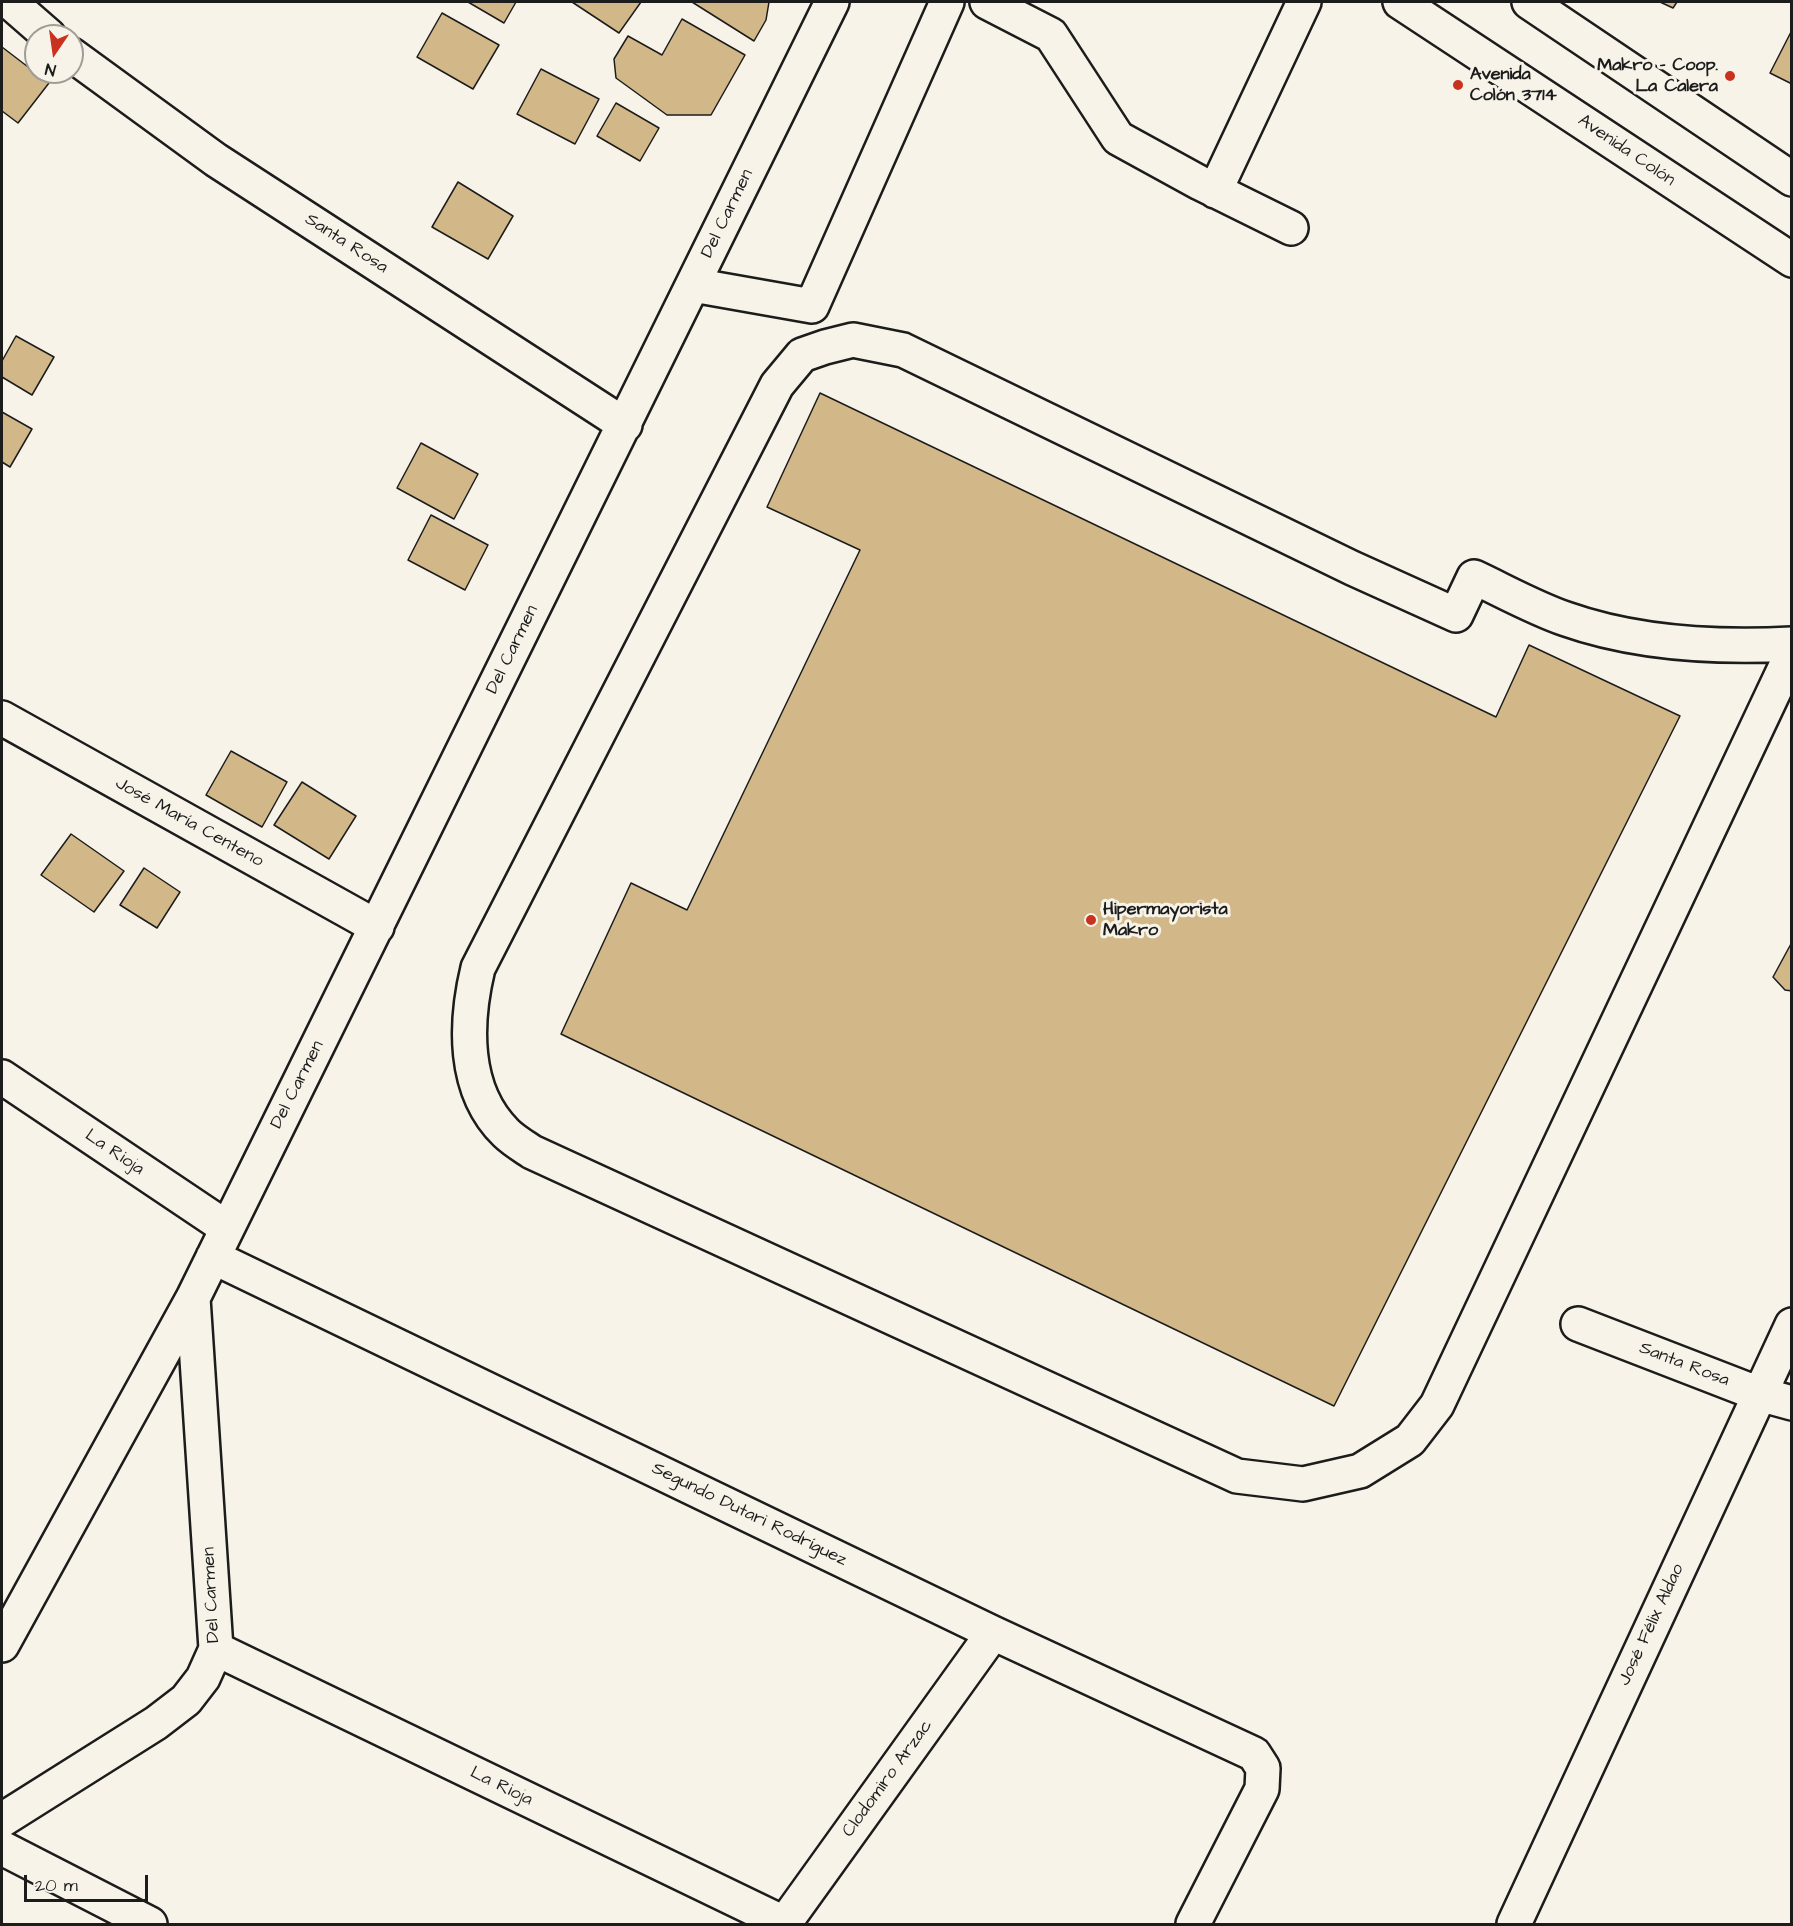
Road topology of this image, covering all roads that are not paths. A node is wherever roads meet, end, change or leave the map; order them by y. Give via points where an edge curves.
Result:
1 (9, 2) edge
2 (832, 2) edge
3 (947, 2) edge
4 (987, 2) edge
5 (1304, 2) edge
6 (1401, 2) edge
7 (1529, 2) edge
8 (35, 24) edge
9 (84, 64) edge
10 (1791, 179) edge
11 (1215, 191) junction
12 (1291, 228) dead end
13 (1791, 260) edge
14 (693, 285) junction
15 (625, 425) junction
16 (1791, 644) edge
17 (1791, 653) edge
18 (2, 718) edge
19 (377, 927) junction
20 (2, 1077) edge
21 (227, 1228) junction
22 (213, 1257) junction
23 (194, 1298) junction
24 (1578, 1324) dead end
25 (1791, 1325) edge
26 (1759, 1394) junction
27 (1791, 1403) edge
28 (993, 1633) junction
29 (2, 1645) edge
30 (216, 1649) junction
31 (2, 1820) edge
32 (2, 1848) edge
33 (150, 1924) edge
34 (785, 1924) edge
35 (1193, 1924) edge
36 (1514, 1924) edge

1 - 8 street
2 - 14 street, Del Carmen
3 - 14 street via 812,306
4 - 11 street via 1051,35 1118,138
5 - 11 street
6 - 13 street, Avenida Colón
7 - 10 street
9 - 15 street, Santa Rosa via 216,160
11 - 12 street
14 - 15 street, Del Carmen
15 - 19 street, Del Carmen
16 - 17 street via 1701,645 1598,629 1563,618 1474,577 1456,615 903,350 853,339 825,347 802,355 777,385 478,968 471,996 469,1040 473,1073 486,1107 506,1133 532,1152 1237,1476 1303,1484 1360,1471 1410,1440 1437,1405
18 - 19 street, José María Centeno
19 - 21 street, Del Carmen
20 - 21 street, La Rioja
21 - 22 street, Del Carmen
22 - 23 street, Del Carmen
22 - 28 street, Segundo Dutari Rodríguez
23 - 29 street, Del Carmen
23 - 30 street, Del Carmen
24 - 26 street, Santa Rosa
25 - 26 street, José Félix Aldao
26 - 27 street, Santa Rosa
26 - 36 street, José Félix Aldao
28 - 34 street, Clodomiro Arzac
28 - 35 street, Segundo Dutari Rodríguez via 1254,1755 1263,1768 1262,1788
30 - 31 street, Del Carmen via 203,1678 186,1700
30 - 34 street, La Rioja
32 - 33 street

